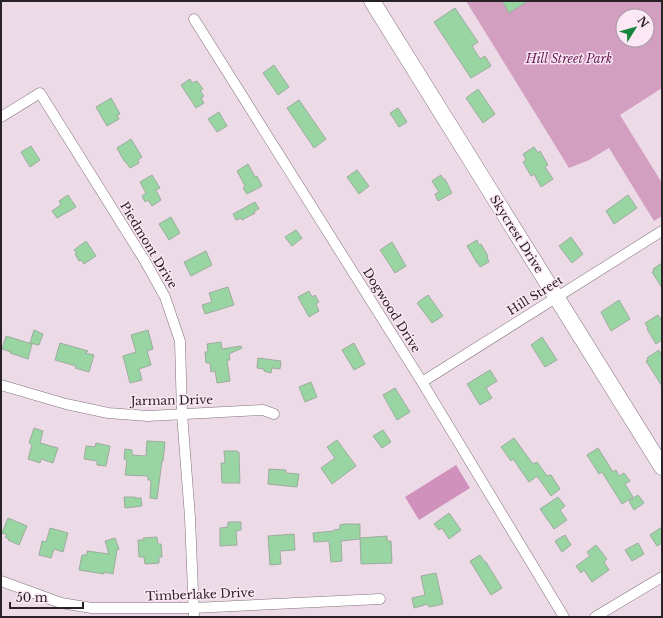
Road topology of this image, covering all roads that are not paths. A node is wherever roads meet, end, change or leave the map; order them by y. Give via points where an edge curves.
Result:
1 (372, 1) edge
2 (194, 20) dead end
3 (1, 117) edge
4 (662, 231) edge
5 (556, 298) junction
6 (422, 382) junction
7 (1, 385) edge
8 (182, 414) junction
9 (274, 414) dead end
10 (662, 467) edge
11 (662, 577) edge
12 (1, 581) edge
13 (380, 599) dead end
14 (193, 612) edge
15 (564, 617) edge
16 (596, 617) edge

1 - 5 main road, Skycrest Drive
2 - 6 street, Dogwood Drive
3 - 8 street, Piedmont Drive via 40,93 145,261 165,297 180,341
4 - 5 street, Hill Street
5 - 6 street, Hill Street
5 - 10 main road, Skycrest Drive
6 - 15 street, Dogwood Drive
7 - 8 street, Jarman Drive via 108,413 148,416
8 - 9 street, Jarman Drive via 263,410
8 - 14 street, Piedmont Drive via 190,517
11 - 16 street
12 - 14 street, Timberlake Drive via 60,603 92,608
13 - 14 street, Timberlake Drive

